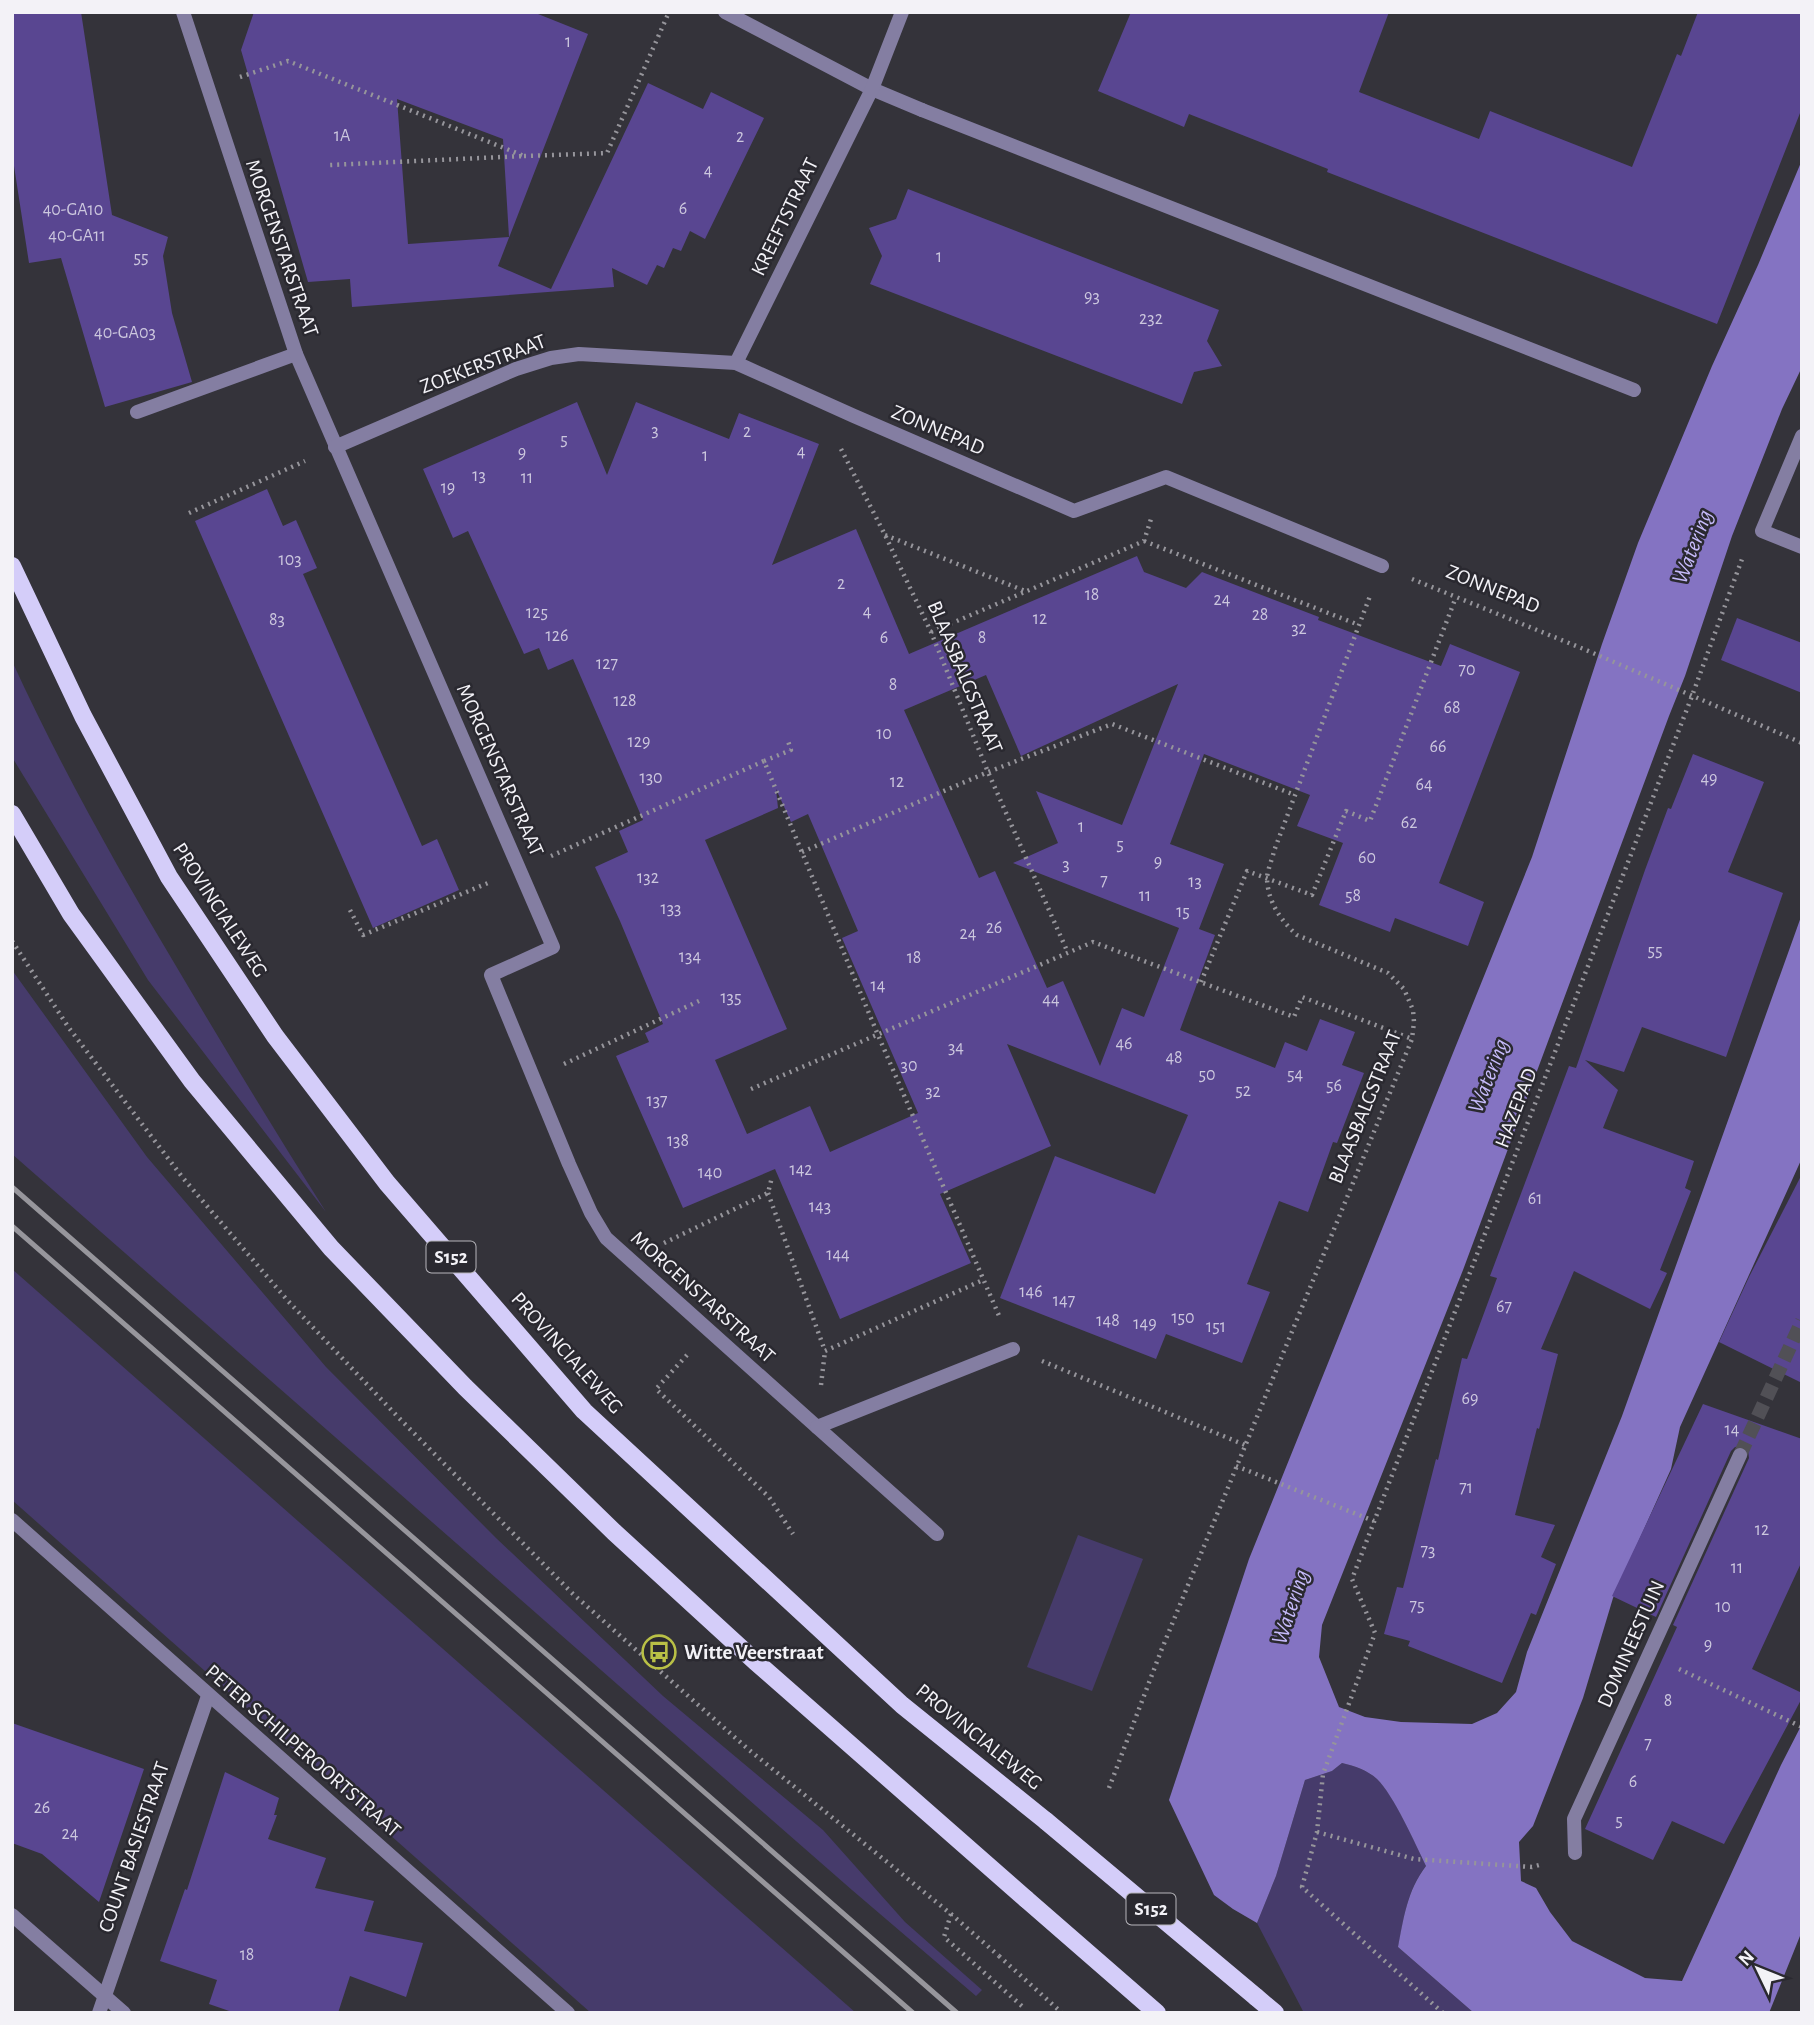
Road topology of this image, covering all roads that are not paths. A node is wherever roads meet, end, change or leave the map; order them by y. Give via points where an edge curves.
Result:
1 (183, 12) edge
2 (725, 12) edge
3 (902, 12) edge
4 (872, 89) junction
5 (296, 354) junction
6 (736, 363) junction
7 (1634, 390) dead end
8 (137, 412) dead end
9 (1802, 436) edge
10 (335, 447) junction
11 (1802, 547) edge
12 (12, 566) edge
13 (1382, 566) road end
14 (12, 814) edge
15 (1013, 1349) road end
16 (817, 1427) junction
17 (1740, 1455) tunnel mouth
18 (12, 1520) edge
19 (937, 1534) dead end
20 (208, 1696) junction
21 (1576, 1853) dead end
22 (12, 1915) edge
23 (105, 1995) junction
24 (99, 2013) edge
25 (124, 2013) edge
26 (568, 2013) edge
27 (1157, 2013) edge
28 (1275, 2013) edge

1 - 5 street, MORGENSTARSTRAAT
2 - 4 street
3 - 4 street, KREEFTSTRAAT
4 - 6 street, KREEFTSTRAAT
4 - 7 street
5 - 8 street
5 - 10 street, MORGENSTARSTRAAT
6 - 10 street, ZOEKERSTRAAT via 579,354 551,358
6 - 13 street, ZONNEPAD via 1074,511 1166,477
9 - 11 street via 1762,531
10 - 16 street, MORGENSTARSTRAAT via 554,947 491,975 591,1213 606,1238 629,1260
12 - 28 main road, PROVINCIALEWEG / S152, bridge via 83,716 169,877 275,1036 387,1183 584,1411 902,1705
14 - 27 main road, bridge via 71,914 192,1081 331,1248 614,1532
15 - 16 street
16 - 19 street, MORGENSTARSTRAAT
17 - 21 street, DOMINEESTUIN via 1574,1819
18 - 20 street, PETER SCHILPEROORTSTRAAT
20 - 23 street, COUNT BASIESTRAAT
20 - 26 street, PETER SCHILPEROORTSTRAAT
22 - 23 street
23 - 24 street, COUNT BASIESTRAAT
23 - 25 street

